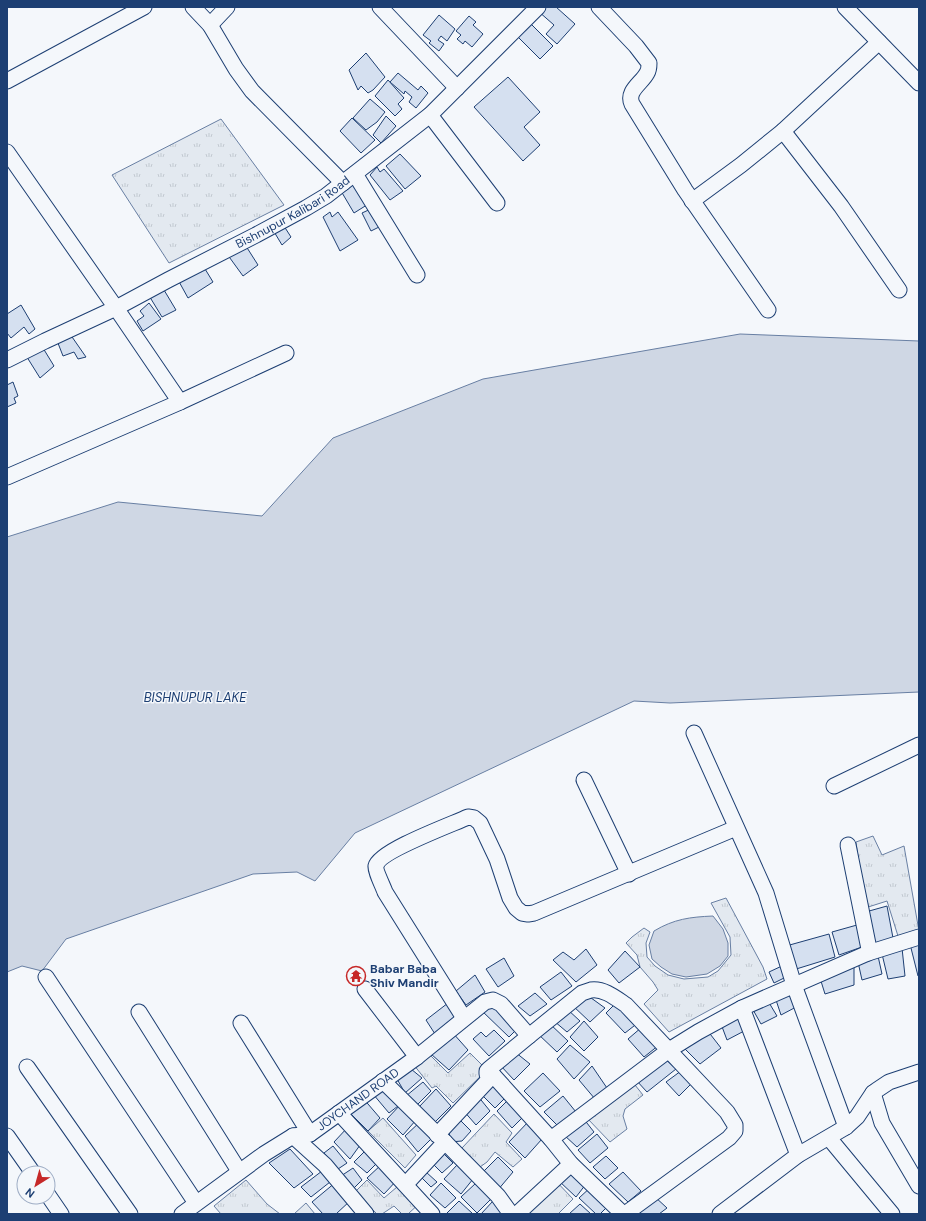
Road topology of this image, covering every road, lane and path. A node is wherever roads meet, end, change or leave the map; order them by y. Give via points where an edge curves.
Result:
1 (144, 7) edge
2 (194, 7) edge
3 (227, 7) edge
4 (380, 7) edge
5 (538, 7) edge
6 (598, 7) edge
7 (845, 7) edge
8 (210, 25) junction
9 (879, 42) junction
10 (7, 81) edge
11 (919, 83) edge
12 (457, 88) junction
13 (430, 115) junction
14 (783, 131) junction
15 (7, 152) edge
16 (349, 178) junction
17 (692, 201) junction
18 (496, 203) dead end
19 (417, 275) dead end
20 (899, 290) dead end
21 (116, 308) junction
22 (768, 310) dead end
23 (286, 353) dead end
24 (7, 360) edge
25 (180, 402) junction
26 (7, 477) edge
27 (694, 733) dead end
28 (919, 745) edge
29 (584, 780) dead end
30 (834, 786) dead end
31 (736, 828) junction
32 (848, 846) dead end
33 (629, 874) junction
34 (919, 937) edge
35 (868, 953) junction
36 (46, 977) dead end
37 (794, 985) junction
38 (366, 988) dead end
39 (742, 1008) junction
40 (138, 1012) dead end
41 (464, 1018) junction
42 (240, 1023) dead end
43 (529, 1036) junction
44 (669, 1050) junction
45 (416, 1057) junction
46 (27, 1067) dead end
47 (919, 1072) edge
48 (490, 1075) junction
49 (383, 1081) junction
50 (873, 1093) junction
51 (339, 1113) junction
52 (846, 1127) junction
53 (310, 1134) junction
54 (7, 1136) edge
55 (293, 1136) junction
56 (441, 1138) junction
57 (829, 1138) junction
58 (551, 1139) junction
59 (798, 1155) junction
60 (571, 1164) junction
61 (27, 1165) edge
62 (239, 1171) junction
63 (406, 1184) junction
64 (919, 1186) edge
65 (196, 1203) junction
66 (55, 1205) edge
67 (61, 1214) edge
68 (130, 1214) edge
69 (182, 1214) edge
70 (366, 1214) edge
71 (432, 1214) edge
72 (511, 1214) edge
73 (517, 1214) edge
74 (624, 1214) edge
75 (720, 1214) edge
76 (892, 1214) edge

1 - 10 street
2 - 8 street
3 - 8 street
4 - 12 street
5 - 12 street, Bishnupur Kalibari Road
6 - 17 street via 649,63 647,73 636,85 630,101
7 - 9 street
8 - 16 street via 252,91
9 - 11 street
9 - 14 street
12 - 13 street, Bishnupur Kalibari Road
13 - 16 street, Bishnupur Kalibari Road
13 - 18 street
14 - 17 street via 741,166
14 - 20 street via 841,206
15 - 21 street
16 - 19 street
16 - 21 street, Bishnupur Kalibari Road via 306,208
17 - 22 street
21 - 24 street, Bishnupur Kalibari Road
21 - 25 street
23 - 25 street
25 - 26 street
27 - 31 street
28 - 30 street
29 - 33 street
31 - 33 street
31 - 37 street via 766,893
32 - 35 street
33 - 41 street via 534,913 522,913 510,898 494,852 480,823 468,817 380,859 376,864 376,870 385,892
34 - 35 street
35 - 37 street
36 - 65 street
37 - 39 street
37 - 52 street
38 - 45 street
39 - 44 street
39 - 59 street
40 - 62 street
41 - 43 street, JOYCHAND ROAD via 485,1002 493,1000 501,1004
41 - 45 street, JOYCHAND ROAD
42 - 53 street
43 - 44 street via 582,993 600,990 626,1005
43 - 48 street via 488,1070
44 - 58 street
44 - 74 street via 727,1112 735,1125 735,1132
45 - 49 street, JOYCHAND ROAD
46 - 68 street
47 - 50 street via 889,1082
48 - 56 street
48 - 58 street
49 - 51 street, JOYCHAND ROAD
49 - 56 street
50 - 52 street via 857,1117
50 - 64 street via 882,1123
51 - 53 street, JOYCHAND ROAD
51 - 63 street
52 - 57 street
53 - 55 street, JOYCHAND ROAD
54 - 61 street
55 - 62 street
55 - 70 street via 325,1165
56 - 63 street
56 - 72 street via 498,1196
57 - 59 street
57 - 76 street
58 - 60 street
59 - 75 street
60 - 73 street
60 - 74 street
62 - 65 street
63 - 71 street
65 - 69 street
66 - 67 street

